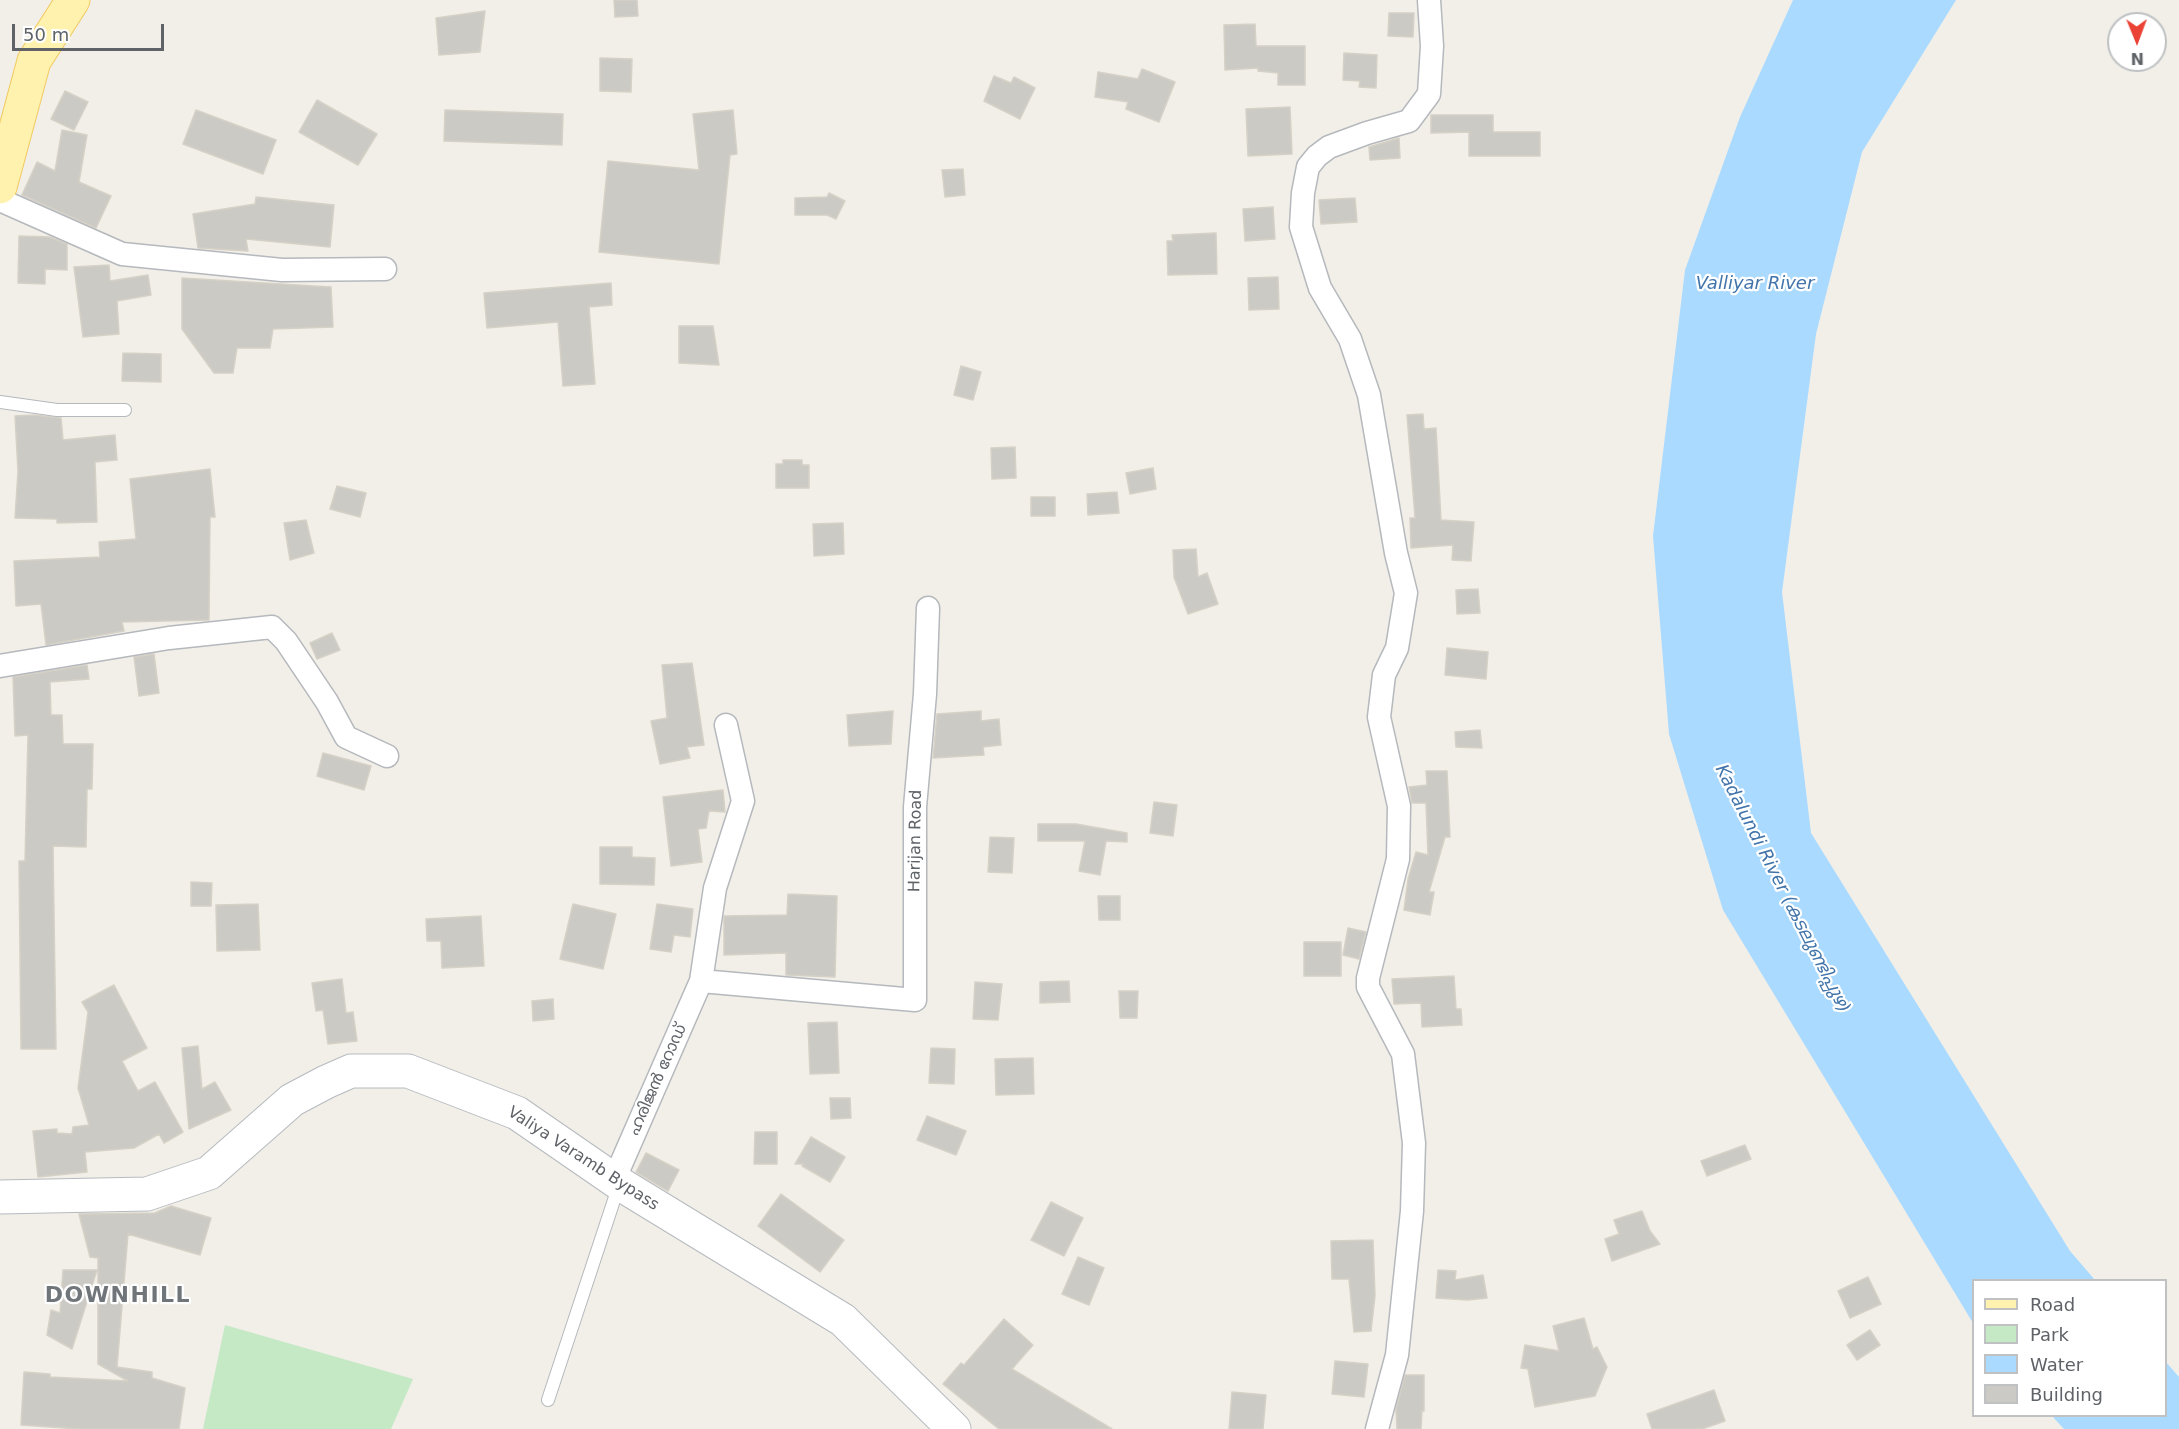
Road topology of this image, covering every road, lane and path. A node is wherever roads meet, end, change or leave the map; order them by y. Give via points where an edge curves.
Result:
1 (73, 0) edge
2 (1429, 0) edge
3 (0, 187) edge
4 (0, 200) edge
5 (385, 269) dead end
6 (0, 402) edge
7 (125, 410) dead end
8 (928, 608) dead end
9 (0, 666) edge
10 (726, 725) dead end
11 (387, 756) dead end
12 (701, 981) junction
13 (617, 1182) junction
14 (0, 1197) edge
15 (548, 1400) dead end
16 (954, 1429) edge
17 (1377, 1429) edge

1 - 3 main road via 33,61
2 - 17 street via 1429,94 1409,121 1329,147 1317,156 1308,167 1302,204 1302,227 1320,288 1350,339 1370,395 1406,593 1397,648 1384,675 1379,717 1399,806 1398,859 1368,978 1371,994 1403,1054 1414,1143 1412,1211 1397,1354
4 - 5 street via 122,254 282,270
6 - 7 lane via 57,410
8 - 12 street, Harijan Road via 915,807 915,1000
9 - 11 street via 169,638 272,627 286,641 346,737
10 - 12 street, ഹരിജൻ റോഡ് via 743,801 715,888
12 - 13 street, ഹരിജൻ റോഡ്
13 - 14 street, Valiya Varamb Bypass via 517,1113 408,1071 351,1071 292,1100 209,1173 147,1194
13 - 15 lane
13 - 16 street, Valiya Varamb Bypass via 843,1320

